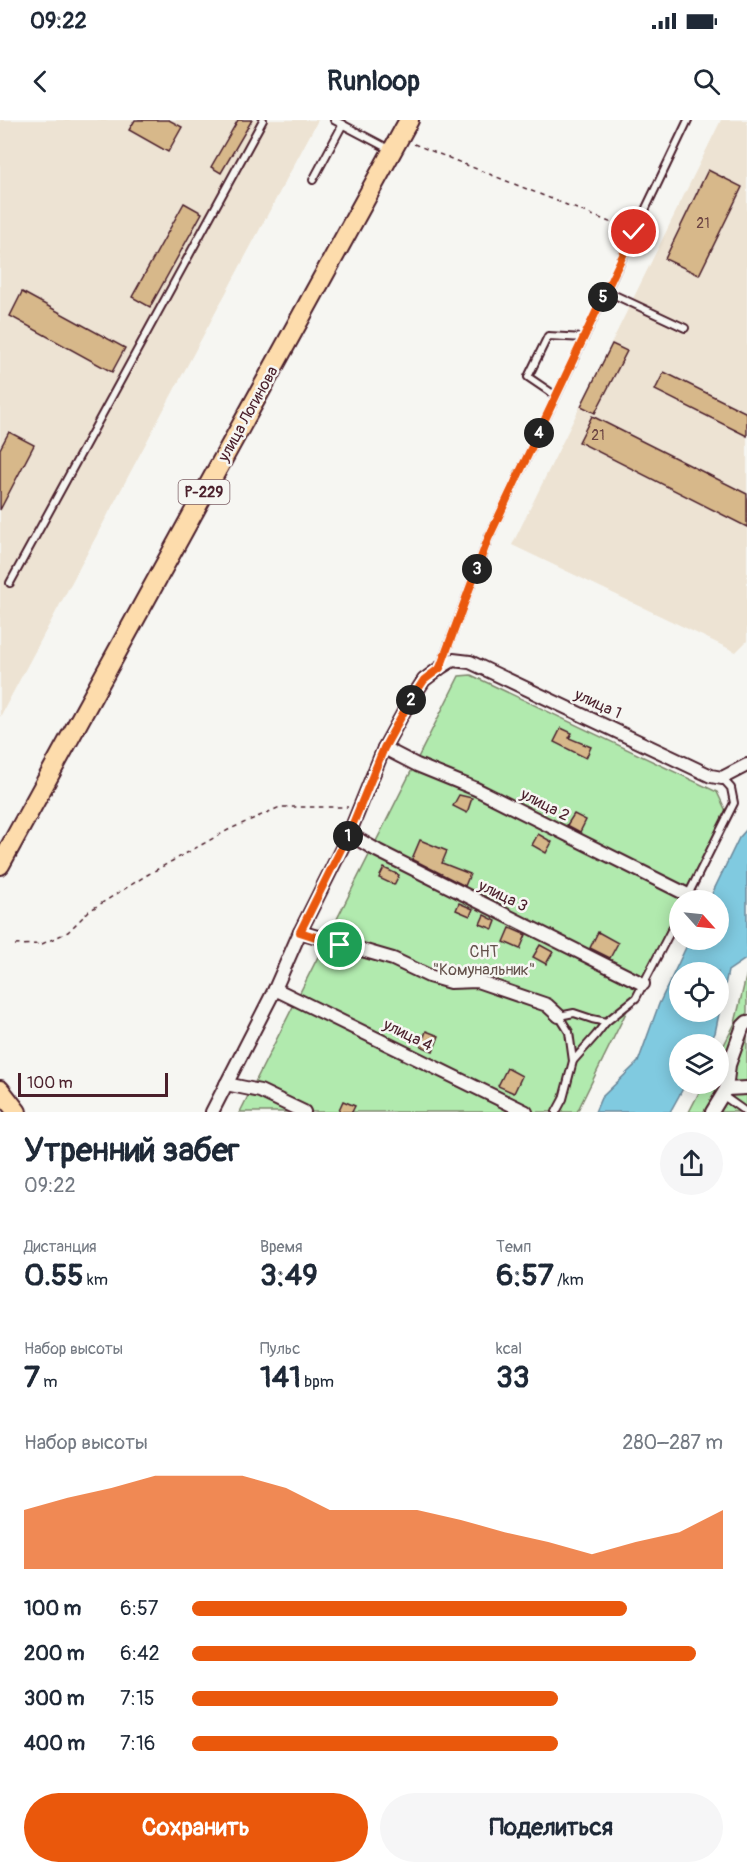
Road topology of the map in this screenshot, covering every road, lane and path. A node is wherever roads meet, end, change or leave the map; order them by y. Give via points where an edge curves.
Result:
1 (263, 120) edge
2 (334, 120) edge
3 (409, 120) edge
4 (688, 120) edge
5 (343, 124) junction
6 (396, 144) junction
7 (313, 180) dead end
8 (634, 232) junction
9 (606, 291) junction
10 (685, 328) dead end
11 (584, 338) junction
12 (556, 396) junction
13 (10, 583) dead end
14 (440, 668) junction
15 (384, 748) junction
16 (747, 765) edge
17 (716, 777) junction
18 (360, 807) junction
19 (349, 834) junction
20 (0, 865) edge
21 (672, 890) edge
22 (691, 890) edge
23 (300, 932) junction
24 (669, 934) edge
25 (15, 945) dead end
26 (643, 984) junction
27 (275, 989) junction
28 (559, 1016) junction
29 (606, 1022) junction
30 (747, 1022) edge
31 (573, 1061) junction
32 (729, 1065) edge
33 (226, 1084) junction
34 (747, 1088) edge
35 (0, 1090) edge
36 (729, 1091) edge
37 (723, 1094) edge
38 (726, 1094) edge
39 (16, 1112) edge
40 (212, 1112) edge
41 (304, 1112) edge
42 (526, 1112) edge
43 (556, 1112) edge
44 (712, 1112) edge
45 (746, 1112) edge

1 - 13 lane
2 - 5 lane
3 - 6 main road, улица Логинова / Р-229
4 - 8 lane
5 - 6 lane
5 - 7 lane
6 - 8 path
6 - 20 main road, улица Логинова / Р-229
8 - 9 lane
9 - 10 lane
9 - 11 lane
11 - 12 lane
11 - 12 lane via 548,336 528,377
12 - 14 lane via 488,539
14 - 15 street via 424,680
14 - 17 street, улица 1 via 453,660 470,662
15 - 18 street
15 - 21 street, улица 2 via 476,789
16 - 17 street
17 - 22 lane via 731,788 734,803
18 - 19 street
18 - 25 path via 280,807 230,829 147,875 89,911 68,933 42,944
19 - 23 street
19 - 26 street, улица 3
23 - 27 street
23 - 28 street via 393,959 450,982 477,981 547,1005
24 - 26 lane
26 - 29 lane via 636,998
27 - 33 street
27 - 42 street, улица 4
28 - 29 lane via 574,1013
28 - 31 lane via 568,1032
29 - 31 lane
30 - 32 street
31 - 43 lane
33 - 40 street
33 - 41 street via 260,1091
34 - 36 street
35 - 39 main road
37 - 44 street
38 - 45 lane

